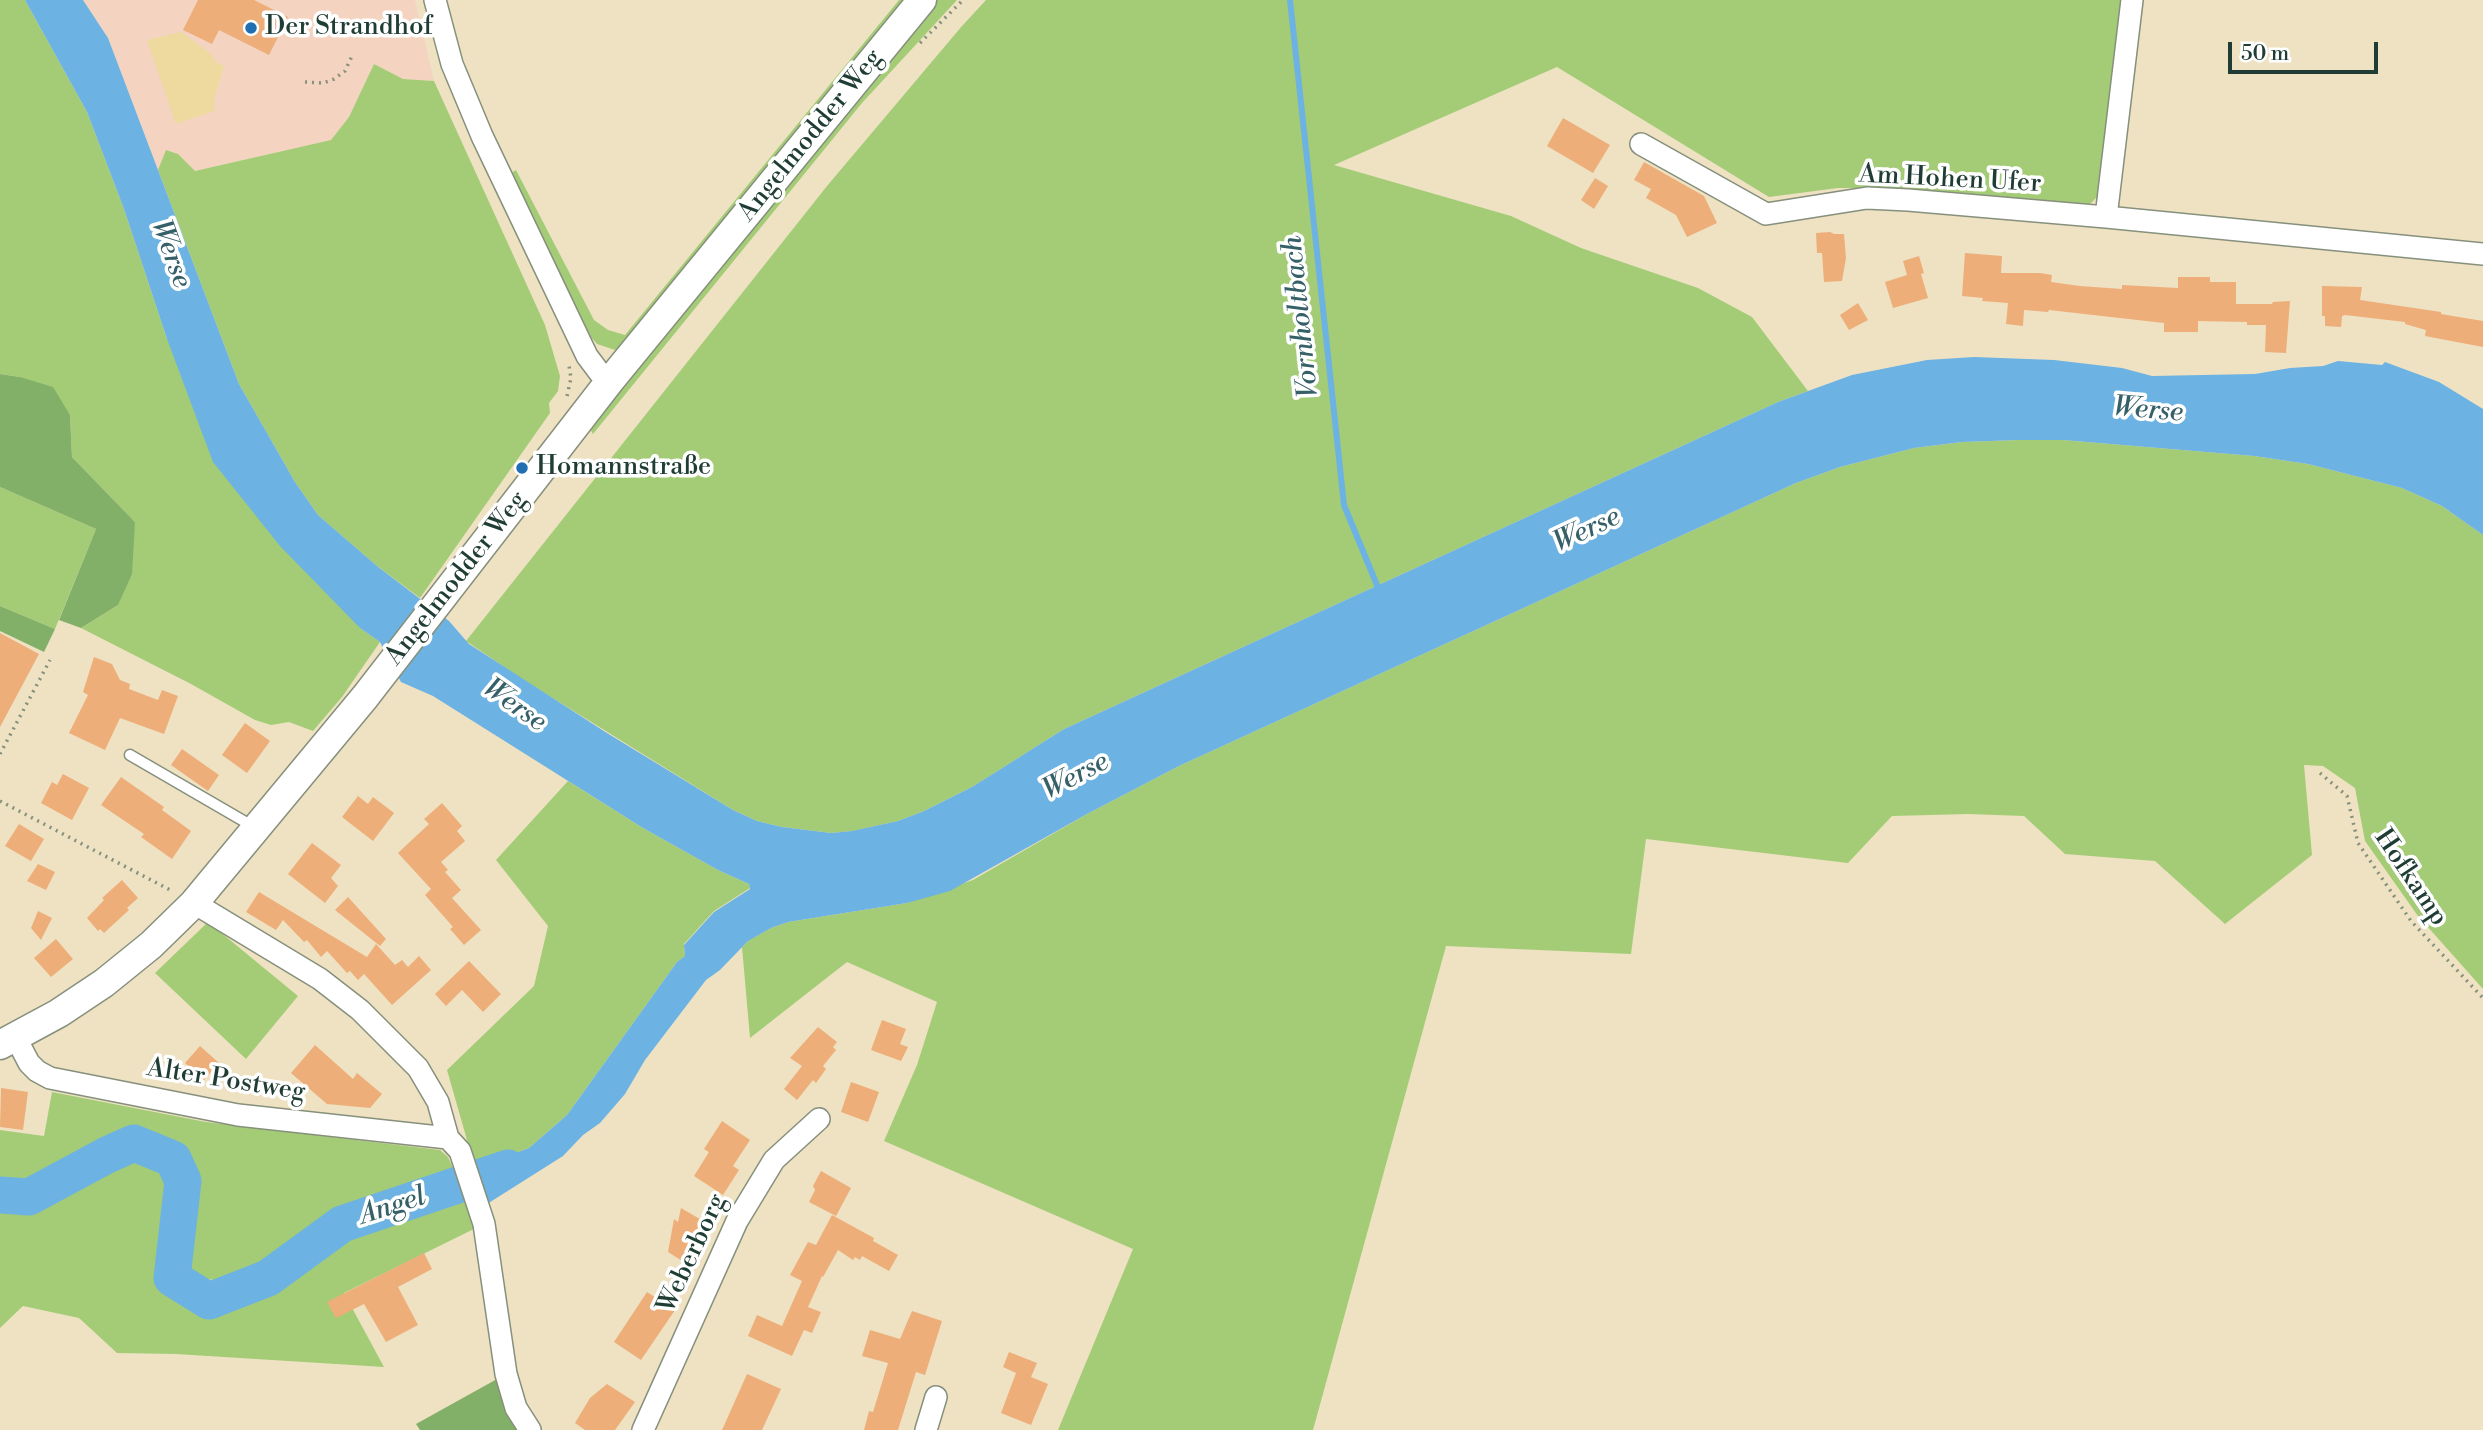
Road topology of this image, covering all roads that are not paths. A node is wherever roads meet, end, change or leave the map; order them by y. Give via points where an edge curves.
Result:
1 (435, 0) edge
2 (922, 0) edge
3 (2132, 0) edge
4 (1641, 144) dead end
5 (2106, 217) junction
6 (2483, 254) edge
7 (609, 382) junction
8 (130, 755) dead end
9 (256, 828) junction
10 (187, 899) junction
11 (8, 1041) edge
12 (819, 1119) dead end
13 (448, 1138) junction
14 (936, 1397) dead end
15 (530, 1430) edge
16 (643, 1430) edge
17 (926, 1430) edge

1 - 7 street via 452,64 482,136 587,356
2 - 7 street, Angelmodder Weg
3 - 5 street
4 - 5 street, Am Hohen Ufer via 1766,214 1867,198
5 - 6 street, Am Hohen Ufer
7 - 9 street, Angelmodder Weg
8 - 9 lane
9 - 10 street, Angelmodder Weg
10 - 11 street, Angelmodder Weg via 151,945 104,983
10 - 13 street via 320,979 360,1010 418,1068 438,1102
11 - 13 street, Alter Postweg via 50,1078 237,1115
12 - 16 street, Weberborg via 774,1160 737,1220
13 - 15 street via 460,1151 484,1224 506,1374 516,1408
14 - 17 street

